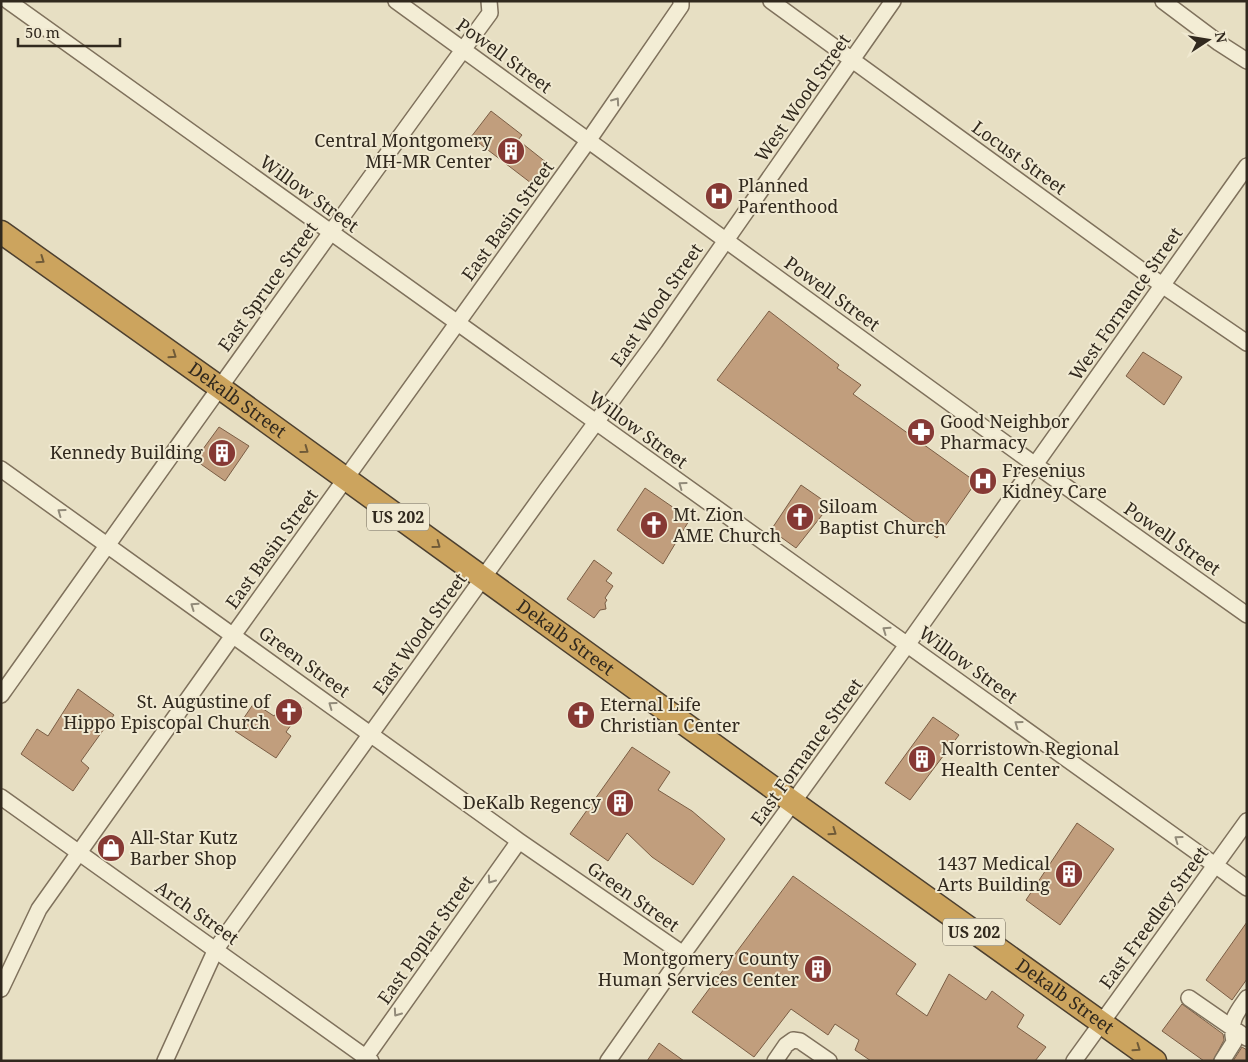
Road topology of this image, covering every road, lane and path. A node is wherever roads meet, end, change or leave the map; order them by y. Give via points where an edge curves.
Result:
1 (8, 1) edge
2 (396, 1) edge
3 (489, 1) edge
4 (681, 1) edge
5 (771, 1) edge
6 (893, 1) edge
7 (1163, 1) edge
8 (463, 50) junction
9 (852, 59) junction
10 (1247, 61) edge
11 (588, 141) junction
12 (1247, 166) edge
13 (1, 232) edge
14 (331, 233) junction
15 (725, 240) junction
16 (1162, 285) junction
17 (458, 323) junction
18 (1247, 343) edge
19 (219, 387) junction
20 (596, 423) junction
21 (1034, 464) junction
22 (1, 469) edge
23 (346, 480) junction
24 (107, 546) junction
25 (484, 578) junction
26 (1247, 615) edge
27 (234, 634) junction
28 (907, 645) junction
29 (1, 694) edge
30 (371, 734) junction
31 (1, 797) edge
32 (794, 804) junction
33 (1247, 821) edge
34 (520, 841) junction
35 (79, 852) junction
36 (1215, 865) junction
37 (1247, 888) edge
38 (216, 949) junction
39 (683, 954) junction
40 (1, 989) edge
41 (1189, 998) dead end
42 (1247, 998) edge
43 (1101, 1022) junction
44 (1231, 1027) junction
45 (1247, 1038) edge
46 (367, 1060) edge
47 (165, 1061) edge
48 (608, 1061) edge
49 (775, 1061) edge
50 (829, 1061) edge
51 (1074, 1061) edge
52 (1155, 1061) edge
53 (1222, 1061) edge

1 - 14 street, Willow Street
2 - 8 street, Powell Street
3 - 8 street, East Spruce Street via 490,13
11 -> 4 street, East Basin Street via 681,6
5 - 9 street, Locust Street
6 - 9 street, West Wood Street
7 - 10 street
8 - 11 street, Powell Street
8 - 14 street, East Spruce Street
9 - 15 street, West Wood Street
9 - 16 street, Locust Street
11 - 15 street, Powell Street
11 - 17 street, East Basin Street
12 - 16 street, West Fornance Street
13 -> 19 highway, Dekalb Street / US 202
14 - 17 street, Willow Street
14 - 19 street, East Spruce Street
15 - 20 street, East Wood Street
15 - 21 street, Powell Street
16 - 18 street, Locust Street
16 - 21 street, West Fornance Street
17 - 20 street, Willow Street
17 - 23 street, East Basin Street
19 -> 23 highway, Dekalb Street / US 202
19 - 24 street, East Spruce Street
20 - 25 street, East Wood Street
28 -> 20 street, Willow Street
21 - 26 street, Powell Street
21 - 28 street, East Fornance Street
24 -> 22 street, Green Street
23 -> 25 highway, Dekalb Street / US 202
23 - 27 street, East Basin Street
27 -> 24 street, Green Street
24 - 29 street, East Spruce Street
25 - 30 street, East Wood Street
25 - 32 highway, Dekalb Street / US 202
30 -> 27 street, Green Street
27 - 35 street, East Basin Street
28 - 32 street, East Fornance Street
36 -> 28 street, Willow Street
30 - 34 street, Green Street
30 - 38 street, East Wood Street
31 - 35 street, Arch Street
32 - 39 street, East Fornance Street
32 -> 43 highway, Dekalb Street / US 202
33 - 36 street, East Freedley Street
34 - 39 street, Green Street
34 -> 46 street, East Poplar Street
35 - 38 street, Arch Street
35 - 40 street, East Basin Street via 39,908
36 - 37 street, Willow Street
36 - 43 street, East Freedley Street
38 - 46 street, Arch Street
38 - 47 street, East Wood Street
39 - 48 street, East Fornance Street
41 - 44 street
42 - 44 street via 1233,1017
43 - 51 street, East Freedley Street
43 -> 52 highway, Dekalb Street / US 202
44 - 45 street
44 - 53 street via 1234,1042
49 - 50 street via 793,1040 800,1041

